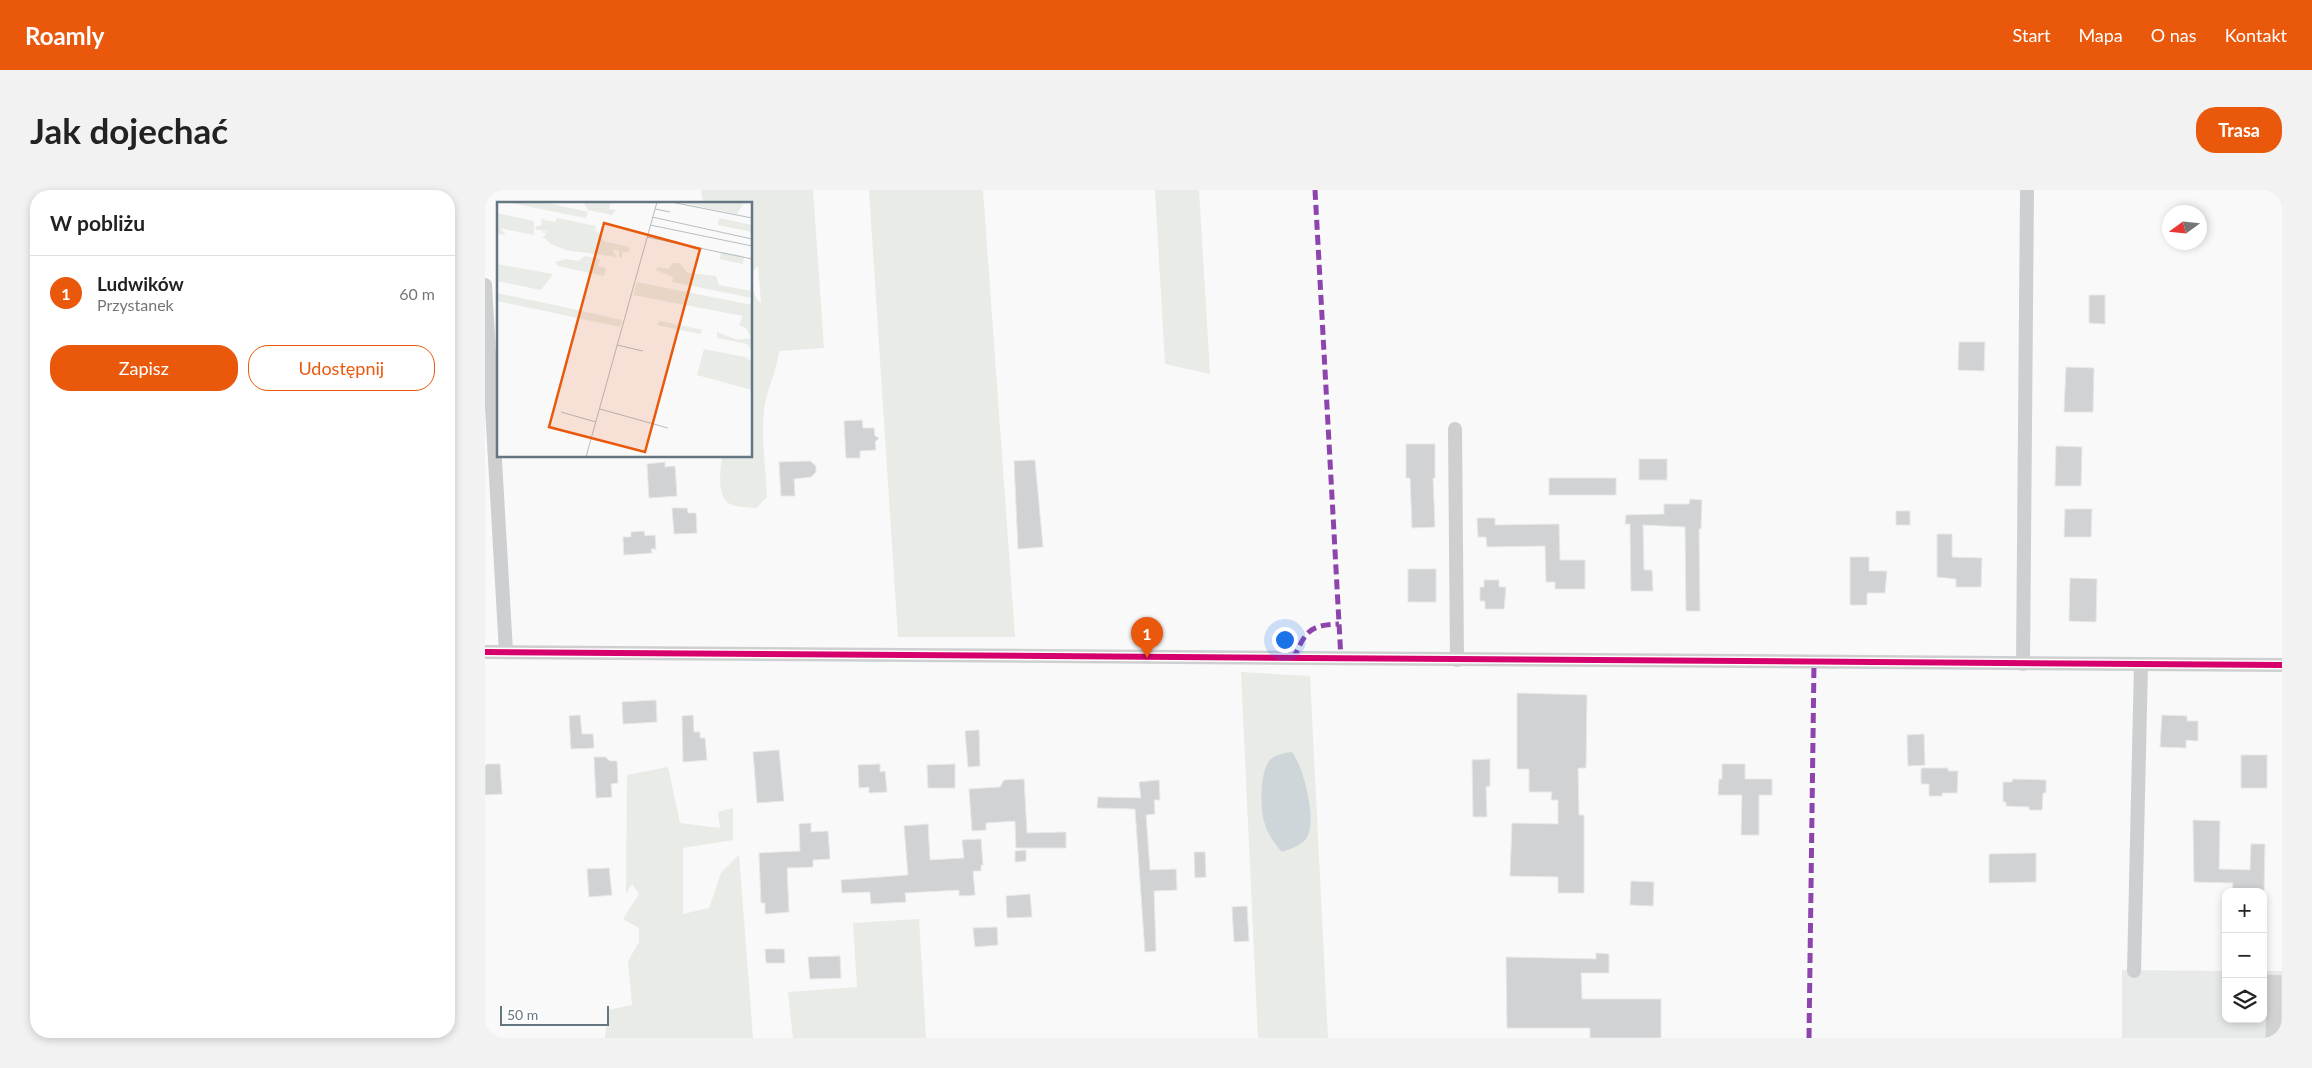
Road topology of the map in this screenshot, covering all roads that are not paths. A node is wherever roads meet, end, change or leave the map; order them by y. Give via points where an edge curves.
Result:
1 (2027, 190) edge
2 (485, 284) edge
3 (1455, 430) dead end
4 (485, 652) edge
5 (506, 652) junction
6 (1457, 660) junction
7 (2023, 664) junction
8 (2141, 664) junction
9 (2282, 665) edge
10 (2134, 971) dead end

1 - 7 street
2 - 5 street
3 - 6 street
4 - 5 street
5 - 6 street
6 - 7 street
7 - 8 street
8 - 9 street
8 - 10 street

